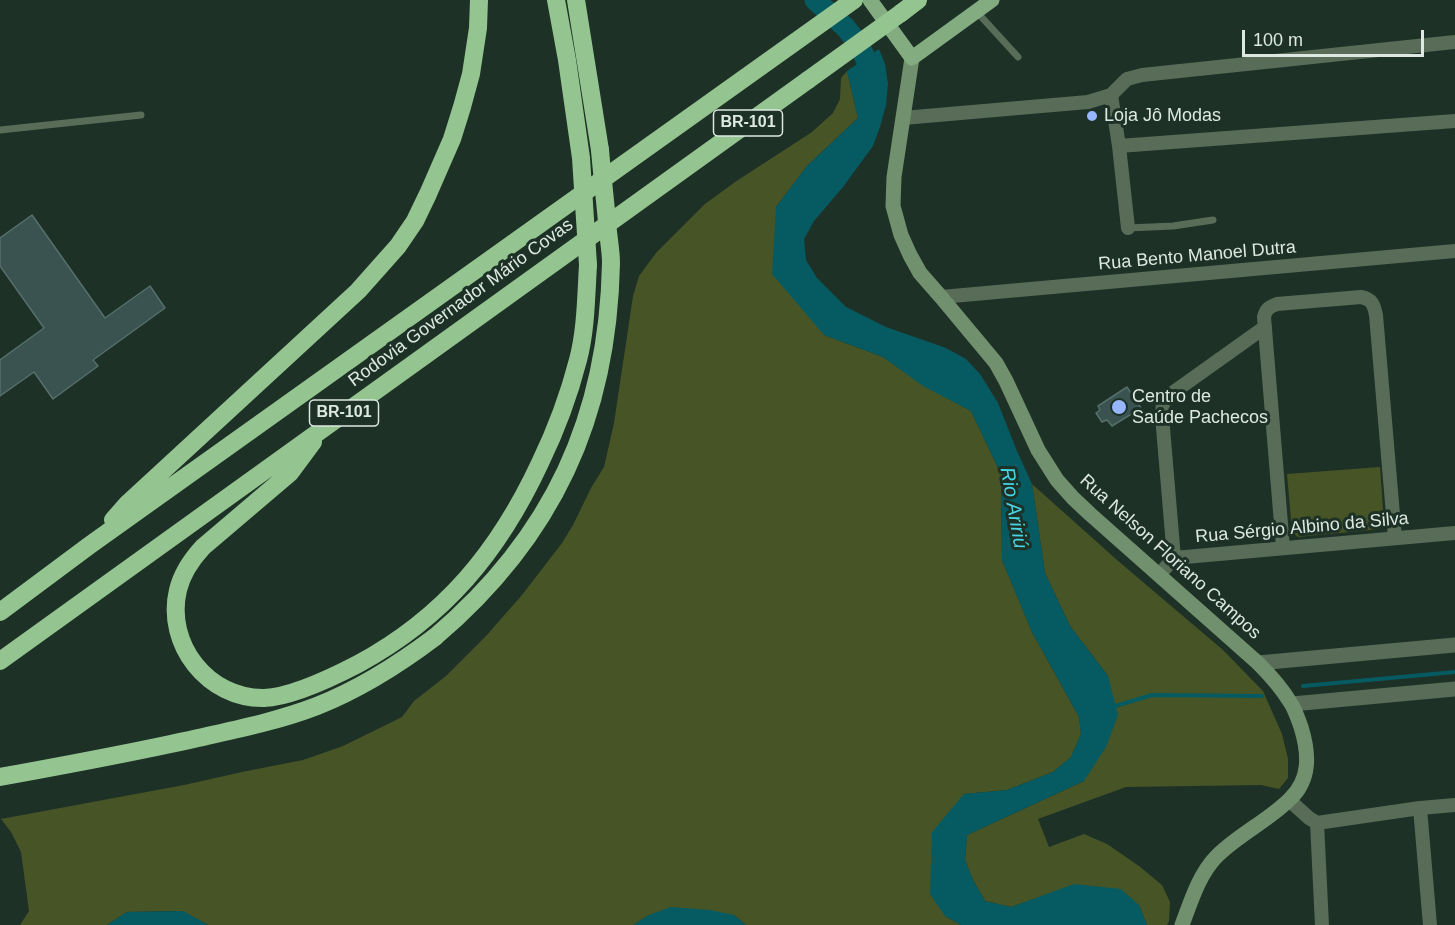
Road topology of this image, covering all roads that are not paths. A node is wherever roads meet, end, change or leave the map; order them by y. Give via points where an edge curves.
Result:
1 (479, 0) edge
2 (556, 0) edge
3 (576, 0) edge
4 (854, 0) edge
5 (870, 0) edge
6 (918, 0) edge
7 (992, 0) edge
8 (976, 11) junction
9 (1455, 42) edge
10 (1018, 57) dead end
11 (912, 58) junction
12 (1111, 95) junction
13 (141, 115) dead end
14 (903, 118) junction
15 (1455, 121) edge
16 (0, 130) edge
17 (1119, 146) junction
18 (1214, 220) dead end
19 (1128, 228) joint
20 (1455, 251) edge
21 (941, 297) junction
22 (1265, 327) junction
23 (323, 428) junction
24 (1455, 533) edge
25 (1395, 538) junction
26 (90, 545) junction
27 (1283, 548) junction
28 (1174, 558) junction
29 (1159, 575) junction
30 (0, 612) edge
31 (1455, 645) edge
32 (0, 661) edge
33 (1258, 663) junction
34 (1455, 689) edge
35 (1292, 704) junction
36 (0, 777) edge
37 (1289, 800) junction
38 (1455, 805) edge
39 (1420, 808) junction
40 (1317, 822) junction
41 (1182, 925) edge
42 (1322, 925) edge
43 (1430, 925) edge

1 - 26 highway, BR-101 via 471,74 452,139 415,221 398,246 358,291 128,503
2 - 23 highway, BR-101, bridge via 582,170 588,266 578,359 552,438 517,510 477,567 454,593 393,643 324,680 288,694 250,697 227,690 206,677 189,658 179,636 175,612 178,588 188,566 203,548 290,473
3 - 36 highway, bridge via 600,150 611,260 608,319 596,389 577,447 551,501 518,552 464,612 435,637 366,683 316,706 263,723
4 - 26 highway, Rodovia Governador Mário Covas / BR-101
5 - 11 main road
6 - 23 highway, Rodovia Governador Mário Covas / BR-101, bridge
7 - 8 main road
8 - 10 lane
8 - 11 main road
9 - 12 street via 1142,75 1127,79
11 - 14 main road, Rua Nelson Floriano Campos
12 - 14 street via 1088,102
12 - 17 street
13 - 16 lane
14 - 21 main road, Rua Nelson Floriano Campos via 893,195 896,219 920,273
15 - 17 street
17 - 19 street
18 - 19 lane
20 - 21 street, Rua Bento Manoel Dutra
21 - 29 main road, Rua Nelson Floriano Campos via 996,363 1038,450 1058,480
22 - 25 street via 1266,310 1277,304 1361,297 1372,301
22 - 27 street
22 - 28 street via 1163,402
23 - 32 highway, Rodovia Governador Mário Covas / BR-101
24 - 25 street, Rua Sérgio Albino da Silva
25 - 27 street, Rua Sérgio Albino da Silva
26 - 30 highway, Rodovia Governador Mário Covas / BR-101
27 - 28 street, Rua Sérgio Albino da Silva
28 - 29 street, Rua Sérgio Albino da Silva
29 - 33 main road, Rua Nelson Floriano Campos
31 - 33 street
33 - 35 main road, Rua Nelson Floriano Campos
34 - 35 street
35 - 37 main road, Rua Nelson Floriano Campos via 1308,760 1300,788
37 - 40 street
37 - 41 main road, Rua Nelson Floriano Campos via 1216,857 1204,872
38 - 39 street
39 - 40 street
39 - 43 street
40 - 42 street

